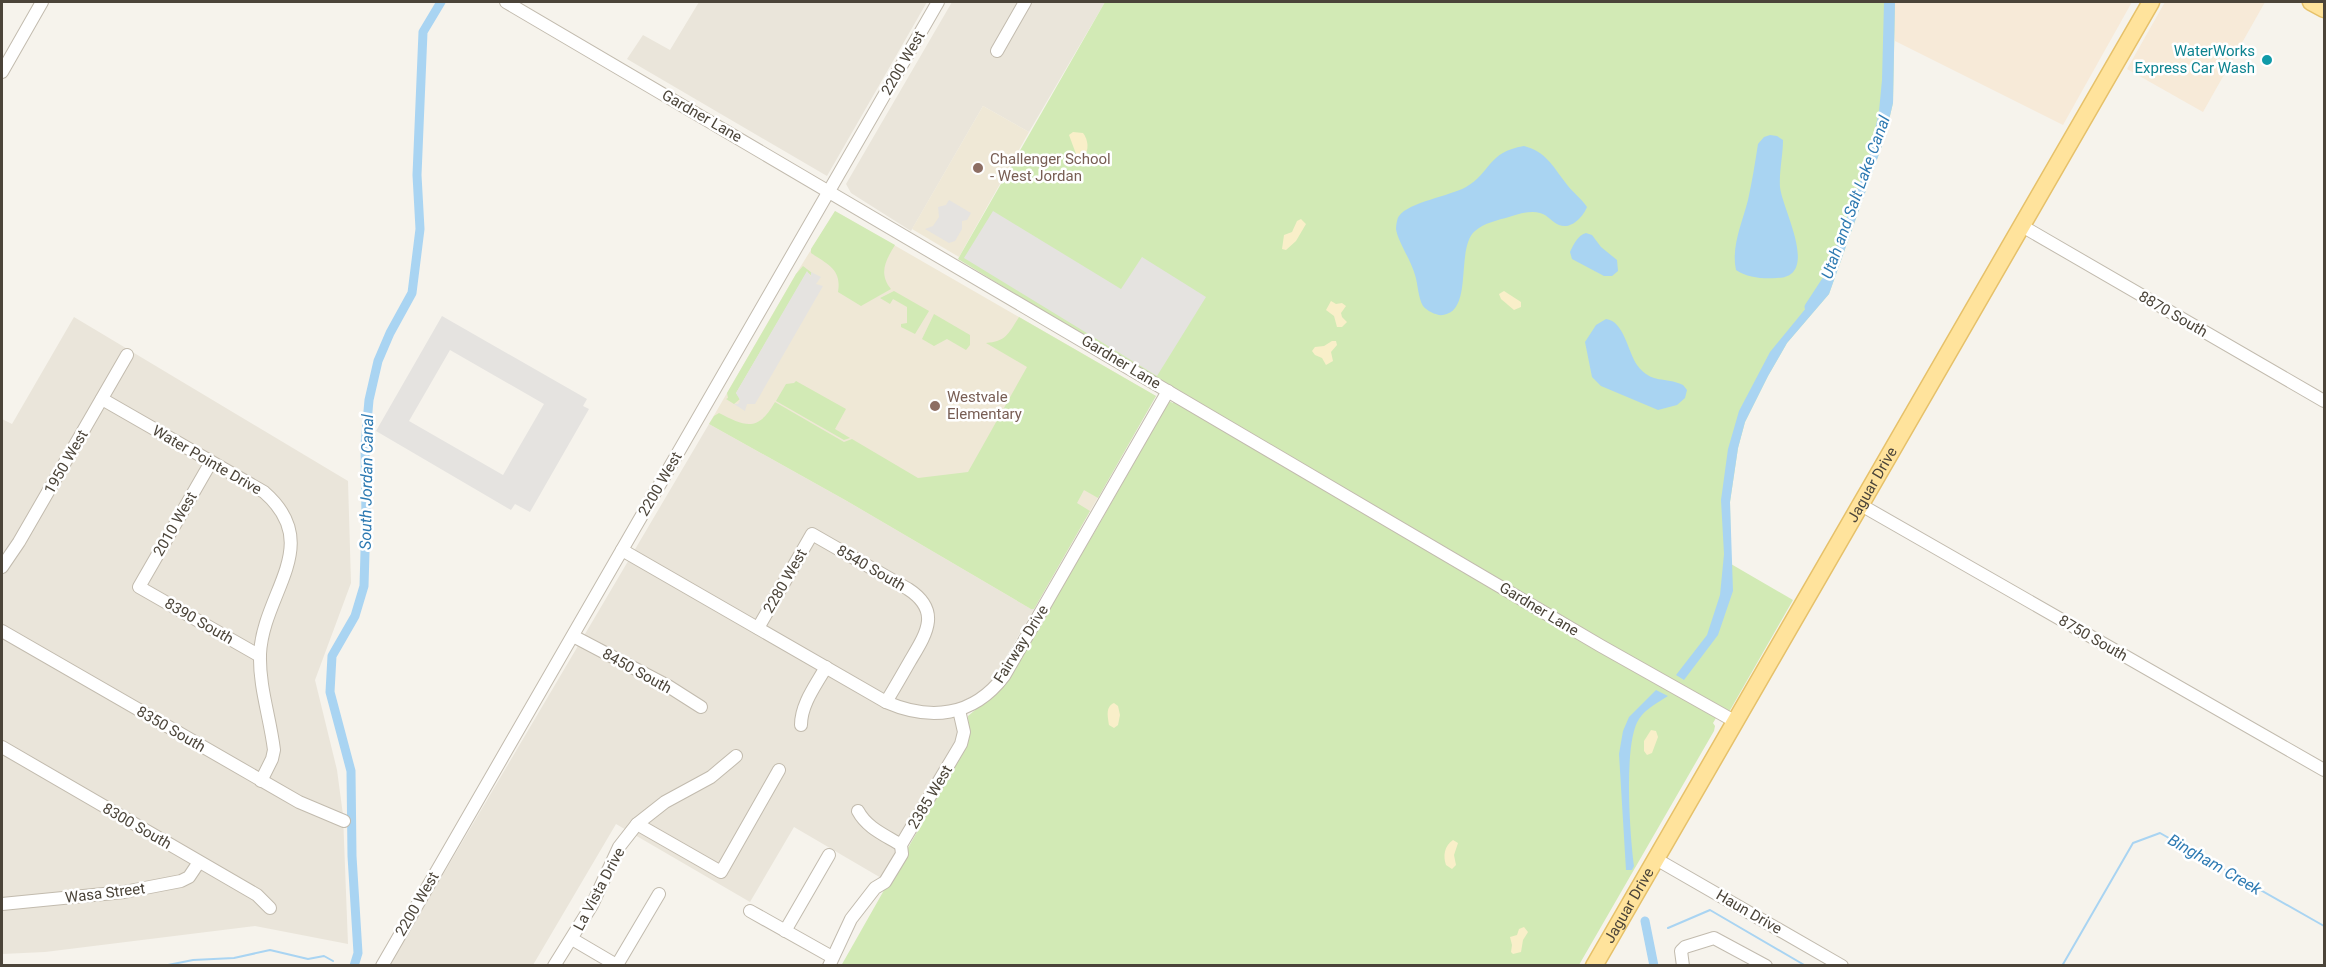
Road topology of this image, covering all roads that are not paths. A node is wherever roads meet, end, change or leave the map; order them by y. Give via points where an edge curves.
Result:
1 (42, 2) edge
2 (506, 2) edge
3 (938, 2) edge
4 (1025, 2) edge
5 (2151, 2) edge
6 (2311, 2) edge
7 (2325, 9) edge
8 (997, 51) dead end
9 (2, 72) edge
10 (830, 191) junction
11 (2022, 226) junction
12 (127, 355) dead end
13 (1168, 391) junction
14 (102, 399) junction
15 (2325, 401) edge
16 (211, 462) junction
17 (1861, 505) junction
18 (812, 534) joint
19 (622, 550) junction
20 (6, 552) edge
21 (2, 567) edge
22 (139, 586) joint
23 (758, 628) junction
24 (2, 631) edge
25 (573, 636) junction
26 (260, 656) junction
27 (826, 668) junction
28 (886, 702) junction
29 (701, 707) dead end
30 (959, 710) junction
31 (1736, 723) junction
32 (801, 725) dead end
33 (2, 747) edge
34 (736, 756) dead end
35 (779, 770) dead end
36 (2325, 770) edge
37 (261, 781) junction
38 (858, 811) dead end
39 (344, 821) dead end
40 (637, 824) junction
41 (901, 845) junction
42 (829, 855) dead end
43 (1656, 859) junction
44 (199, 862) junction
45 (659, 894) dead end
46 (2, 904) edge
47 (270, 908) dead end
48 (750, 910) dead end
49 (786, 931) junction
50 (572, 939) junction
51 (830, 961) edge
52 (618, 965) edge
53 (382, 966) edge
54 (554, 966) edge
55 (1594, 966) edge
56 (1683, 966) edge
57 (1766, 966) edge
58 (1842, 966) edge

1 - 9 street
2 - 10 street, Gardner Lane
3 - 10 street, 2200 West
4 - 8 street
5 - 11 main road, Jaguar Drive
6 - 7 main road
10 - 13 street, Gardner Lane
10 - 19 street, 2200 West
11 - 15 street, 8870 South
11 - 17 main road, Jaguar Drive
12 - 14 street, 1950 West
13 - 30 street, Fairway Drive via 1004,676 986,695
13 - 31 street, Gardner Lane
14 - 16 street, Water Pointe Drive
14 - 20 street, 1950 West via 19,542
16 - 22 street, 2010 West
16 - 26 street, Water Pointe Drive via 264,492 288,523 289,560 264,623
17 - 31 main road, Jaguar Drive
17 - 36 street, 8750 South
18 - 23 street, 2280 West
18 - 28 street, 8540 South via 908,589 926,607 927,628
19 - 23 street, Fairway Drive
19 - 25 street, 2200 West
20 - 21 street, 1950 West
22 - 26 street, 8390 South
23 - 27 street, Fairway Drive
24 - 37 street, 8350 South
25 - 29 street, 8450 South
25 - 53 street, 2200 West
26 - 37 street, Water Pointe Drive via 264,705 274,750
27 - 28 street, Fairway Drive
27 - 32 street via 804,706
28 - 30 street, Fairway Drive via 924,714
30 - 41 street, 2385 West via 963,739
31 - 43 main road, Jaguar Drive
33 - 44 street, 8300 South
34 - 40 street, La Vista Drive via 711,777 665,802
35 - 40 street via 721,872
37 - 39 street, 8350 South
38 - 41 street via 871,827
40 - 50 street, La Vista Drive via 619,847
41 - 51 street, 2385 West via 902,854 885,882 875,888 851,919
42 - 49 street
43 - 55 main road, Jaguar Drive
43 - 58 street, Haun Drive
44 - 46 street, Wasa Street via 189,878 181,881 124,892
44 - 47 street, 8300 South via 257,895
45 - 52 street
48 - 49 street
49 - 51 street
50 - 52 street
50 - 54 street, La Vista Drive
56 - 57 street via 1681,951 1709,938 1720,940

